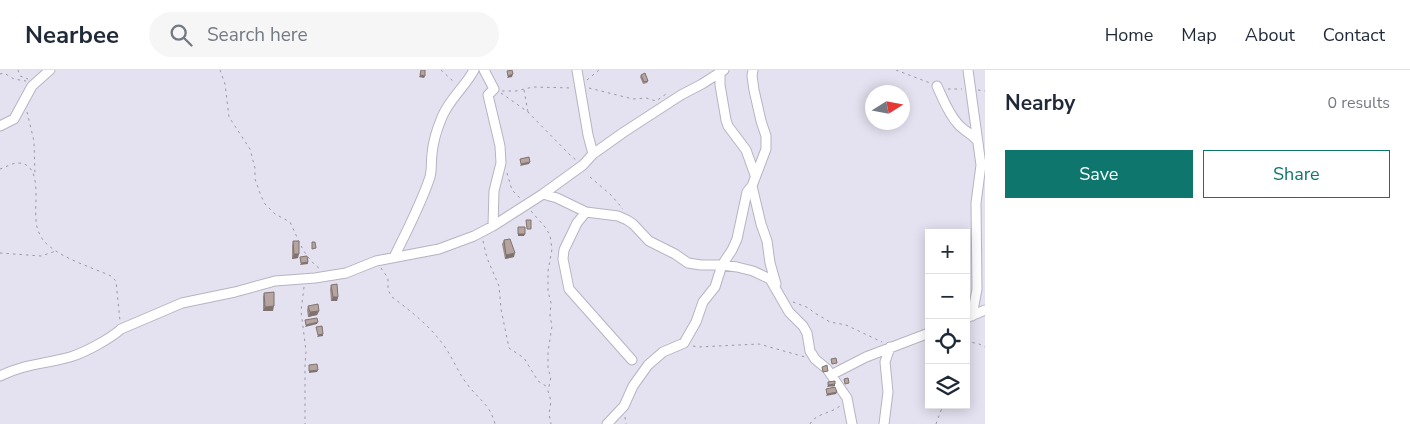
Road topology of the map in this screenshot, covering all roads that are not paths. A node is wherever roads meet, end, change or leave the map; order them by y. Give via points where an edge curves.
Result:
1 (50, 70) edge
2 (474, 70) edge
3 (484, 70) edge
4 (577, 70) edge
5 (754, 70) edge
6 (968, 70) edge
7 (722, 72) edge
8 (937, 86) dead end
9 (0, 126) edge
10 (982, 144) edge
11 (593, 154) junction
12 (755, 175) junction
13 (752, 186) junction
14 (544, 194) junction
15 (586, 212) junction
16 (493, 226) junction
17 (394, 257) junction
18 (722, 265) junction
19 (777, 289) junction
20 (985, 310) edge
21 (970, 314) edge
22 (970, 317) edge
23 (925, 335) edge
24 (892, 347) junction
25 (632, 360) dead end
26 (832, 375) junction
27 (0, 376) edge
28 (607, 424) edge
29 (852, 424) edge
30 (884, 424) edge

1 - 9 street via 32,86 14,119
2 - 17 street via 442,115 435,135 431,175
3 - 16 street via 494,89 488,96 501,163 494,191
4 - 11 street
5 - 12 street via 756,104 766,136 766,149
6 - 10 street
7 - 11 street via 681,95
7 - 12 street via 720,85 726,120 746,150
8 - 10 street via 950,114
10 - 21 street via 976,218 977,289
11 - 14 street
12 - 13 street
13 - 18 street via 747,192 737,239
13 - 19 street
14 - 15 street
14 - 16 street
15 - 18 street via 627,220 650,242 688,263
15 - 25 street via 564,250 569,289
16 - 17 street via 439,249
17 - 27 street via 346,273 275,281 182,303 121,330 72,357 21,367
18 - 19 street via 762,274
18 - 28 street via 715,288 702,302 696,322 684,343 663,352 648,365 624,406
19 - 26 street via 789,312 807,333 815,359
20 - 22 street
23 - 24 street
24 - 26 street
24 - 30 street via 885,362 888,392
26 - 29 street via 847,398

